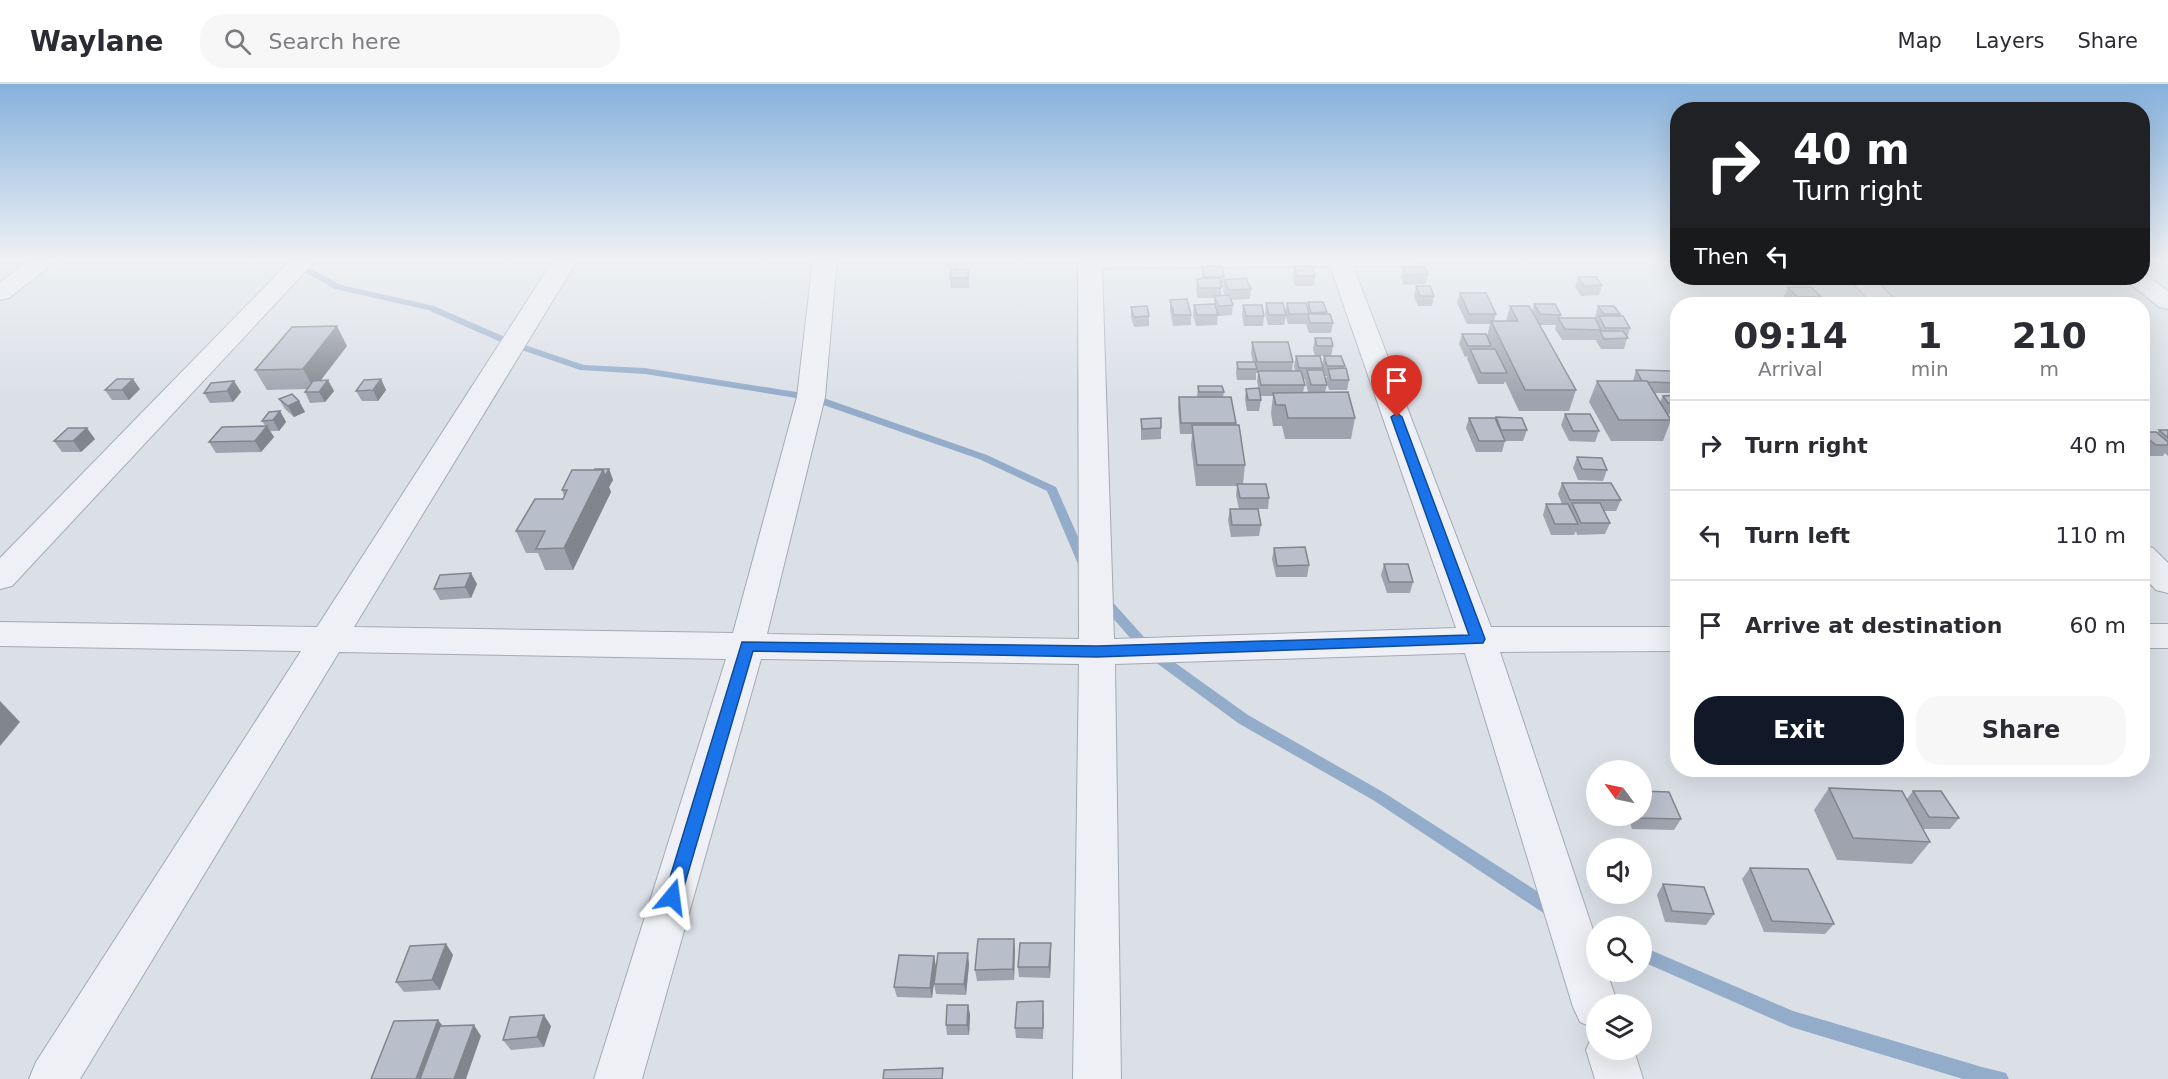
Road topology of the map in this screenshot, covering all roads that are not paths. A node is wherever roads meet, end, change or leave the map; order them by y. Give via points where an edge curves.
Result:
1 (260, 305) edge
2 (537, 305) edge
3 (820, 305) edge
4 (1091, 305) edge
5 (1356, 305) edge
6 (2150, 564) edge
7 (0, 578) edge
8 (2168, 582) edge
9 (0, 634) edge
10 (2150, 636) edge
11 (2168, 636) edge
12 (327, 639) junction
13 (1478, 639) junction
14 (1670, 639) edge
15 (747, 646) junction
16 (1097, 652) junction
17 (1592, 994) edge
18 (1613, 1060) edge
19 (53, 1079) edge
20 (618, 1079) edge
21 (1097, 1079) edge
22 (1619, 1079) edge

1 - 7 street
2 - 12 street
3 - 15 street via 811,397
4 - 16 street
5 - 13 street
6 - 8 street
9 - 12 street
10 - 11 street
12 - 15 street
12 - 19 street
13 - 14 street
13 - 16 street
13 - 17 street
15 - 16 street
15 - 20 street
16 - 21 street
18 - 22 street

